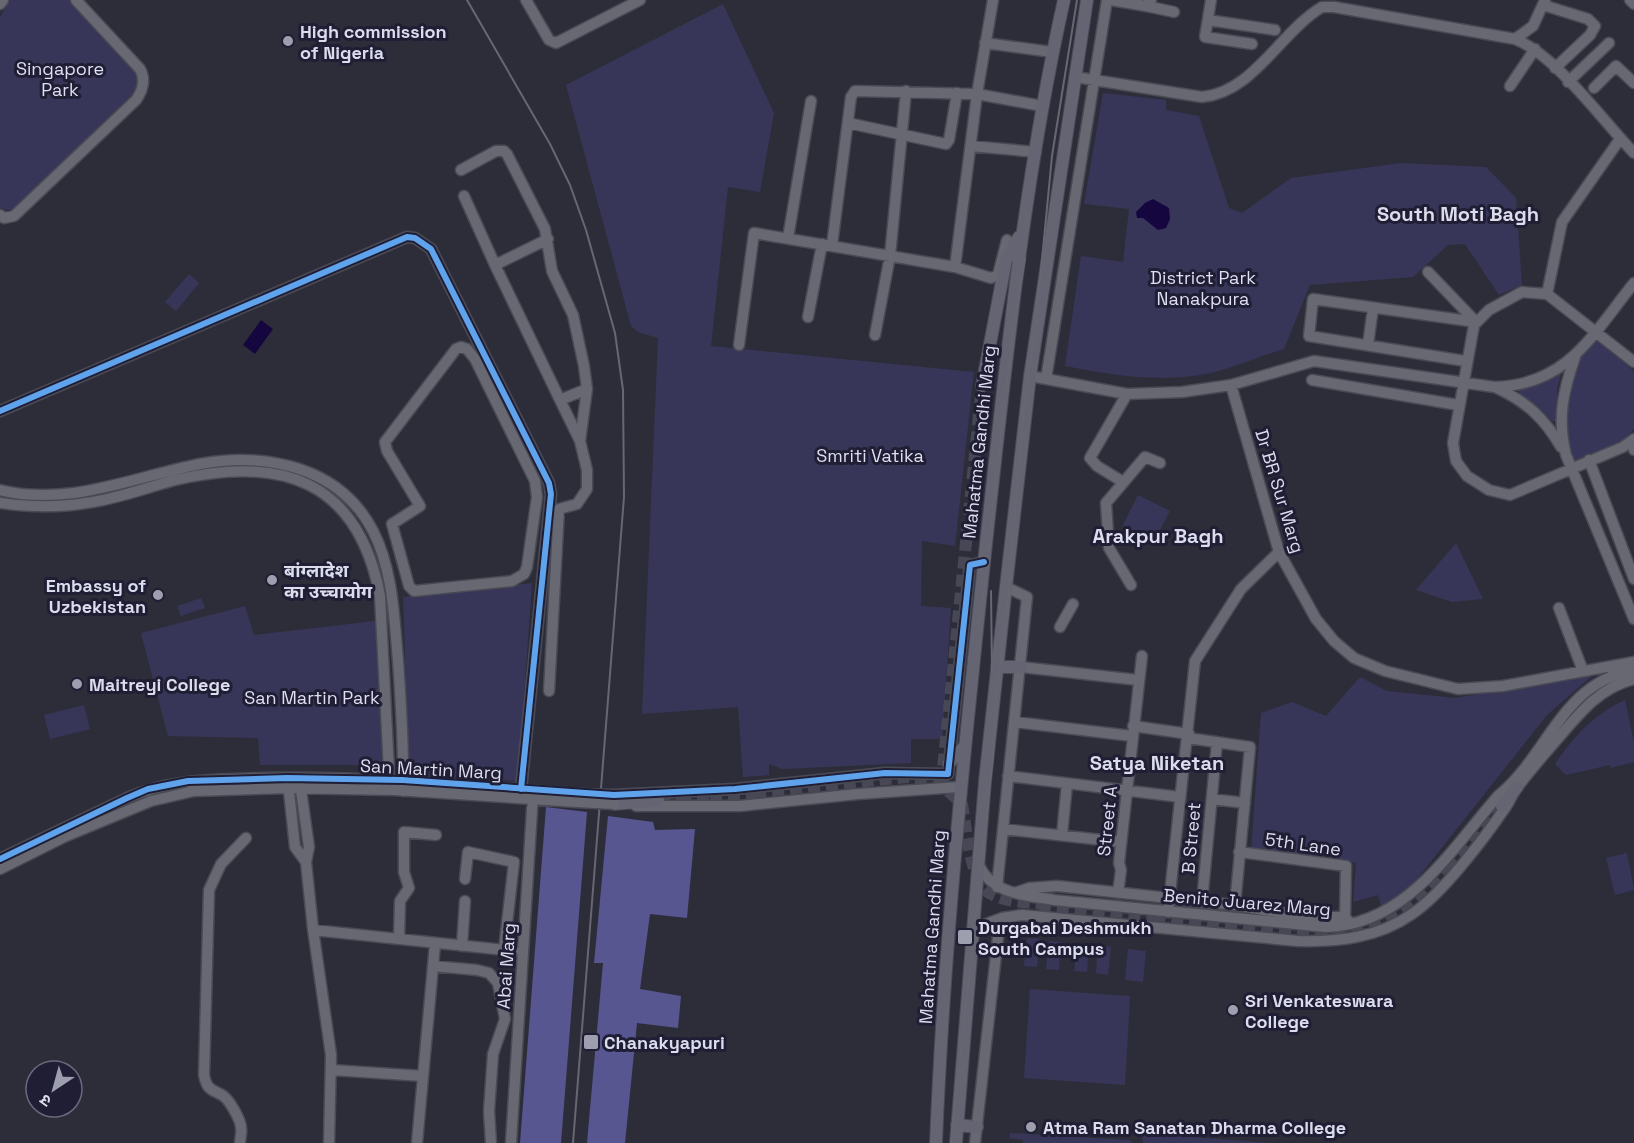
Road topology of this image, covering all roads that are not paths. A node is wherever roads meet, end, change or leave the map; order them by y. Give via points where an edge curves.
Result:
1 (3, 0) edge
2 (76, 0) edge
3 (526, 0) edge
4 (640, 0) edge
5 (993, 0) edge
6 (1064, 0) edge
7 (1087, 0) edge
8 (1109, 0) edge
9 (1211, 0) edge
10 (1630, 0) edge
11 (1544, 2) edge
12 (1148, 3) edge
13 (0, 4) edge
14 (1323, 4) edge
15 (1634, 4) edge
16 (1174, 12) dead end
17 (1208, 20) junction
18 (1275, 30) dead end
19 (1515, 39) junction
20 (985, 43) junction
21 (1609, 43) dead end
22 (1252, 44) dead end
23 (1535, 49) junction
24 (1052, 52) junction
25 (1555, 68) junction
26 (1076, 77) junction
27 (1094, 80) junction
28 (1568, 82) junction
29 (1634, 83) edge
30 (1510, 86) dead end
31 (1594, 88) dead end
32 (906, 91) junction
33 (957, 93) junction
34 (977, 94) junction
35 (811, 100) dead end
36 (1042, 106) junction
37 (848, 123) junction
38 (903, 134) junction
39 (1620, 139) junction
40 (971, 146) junction
41 (1036, 152) junction
42 (1634, 153) edge
43 (461, 170) dead end
44 (464, 196) dead end
45 (0, 215) edge
46 (1023, 232) junction
47 (788, 238) junction
48 (548, 239) junction
49 (1007, 240) dead end
50 (827, 244) junction
51 (890, 255) junction
52 (495, 265) junction
53 (955, 267) junction
54 (1428, 272) dead end
55 (1634, 283) edge
56 (1547, 294) junction
57 (1373, 308) junction
58 (808, 317) dead end
59 (1476, 322) junction
60 (1595, 330) junction
61 (476, 335) junction
62 (875, 335) dead end
63 (739, 345) dead end
64 (1368, 345) junction
65 (461, 347) junction
66 (1577, 352) junction
67 (1465, 361) junction
68 (1634, 362) edge
69 (1030, 376) junction
70 (1046, 379) junction
71 (1312, 380) dead end
72 (1462, 381) junction
73 (1231, 385) junction
74 (982, 386) tunnel mouth
75 (1494, 387) junction
76 (586, 390) junction
77 (1126, 394) junction
78 (560, 400) junction
79 (1458, 405) junction
80 (0, 411) edge
81 (580, 441) junction
82 (1633, 446) edge
83 (1566, 455) junction
84 (1589, 460) junction
85 (1160, 463) dead end
86 (1572, 467) junction
87 (202, 469) junction
88 (308, 471) junction
89 (303, 482) junction
90 (1123, 482) junction
91 (0, 490) edge
92 (0, 502) edge
93 (554, 508) junction
94 (1279, 552) junction
95 (403, 558) junction
96 (383, 562) junction
97 (984, 562) junction
98 (1634, 579) edge
99 (1131, 585) dead end
100 (1006, 587) junction
101 (392, 594) junction
102 (380, 596) junction
103 (1073, 604) dead end
104 (1559, 608) dead end
105 (1634, 620) edge
106 (1060, 627) dead end
107 (1142, 656) dead end
108 (1634, 662) edge
109 (997, 667) junction
110 (1021, 667) junction
111 (1634, 670) edge
112 (1583, 671) junction
113 (1634, 679) edge
114 (1138, 680) junction
115 (549, 691) dead end
116 (1014, 722) junction
117 (1133, 731) junction
118 (1189, 736) junction
119 (1217, 742) junction
120 (964, 747) junction
121 (949, 768) junction
122 (869, 774) junction
123 (1008, 776) junction
124 (294, 783) junction
125 (1067, 784) junction
126 (390, 785) junction
127 (403, 785) junction
128 (1515, 786) junction
129 (959, 788) junction
130 (521, 789) junction
131 (1127, 791) junction
132 (870, 793) junction
133 (533, 795) junction
134 (1180, 797) junction
135 (658, 798) tunnel mouth
136 (614, 799) junction
137 (1212, 799) junction
138 (1245, 803) junction
139 (1500, 803) tunnel mouth
140 (1003, 829) junction
141 (436, 835) dead end
142 (1062, 835) junction
143 (246, 838) dead end
144 (1121, 842) junction
145 (1239, 852) junction
146 (0, 859) edge
147 (979, 867) junction
148 (0, 869) edge
149 (465, 879) dead end
150 (997, 886) junction
151 (1057, 886) junction
152 (1118, 893) junction
153 (1014, 894) junction
154 (1171, 898) junction
155 (1054, 900) junction
156 (465, 901) dead end
157 (1202, 902) junction
158 (1235, 905) junction
159 (1168, 912) junction
160 (1000, 919) junction
161 (1348, 921) junction
162 (973, 929) junction
163 (313, 930) junction
164 (399, 939) junction
165 (435, 944) junction
166 (462, 946) junction
167 (433, 966) junction
168 (332, 1070) junction
169 (423, 1076) junction
170 (957, 1125) junction
171 (977, 1127) junction
172 (240, 1143) edge
173 (329, 1143) edge
174 (417, 1143) edge
175 (491, 1143) edge
176 (511, 1143) edge
177 (936, 1143) edge
178 (956, 1143) edge
179 (975, 1143) edge

1 - 13 street
2 - 45 street via 140,69 143,86 135,100 14,216
3 - 4 street via 549,40 556,43
5 - 20 street
6 - 24 main road, Mahatma Gandhi Marg
7 - 26 main road
8 - 12 street
8 - 27 street
9 - 17 street
10 - 15 street
11 - 19 street via 1533,26
11 - 25 street via 1595,26
12 - 16 street
14 - 19 street
14 - 27 street via 1238,84 1214,96
17 - 18 street
17 - 22 street via 1205,37
19 - 23 street
20 - 24 street
20 - 34 street
21 - 28 street
23 - 25 street
23 - 30 street
24 - 36 main road, Mahatma Gandhi Marg
25 - 28 street
26 - 27 street
26 - 69 main road
27 - 70 street
28 - 39 street
29 - 31 street via 1616,66
32 - 33 street
32 - 37 street via 855,91
32 - 38 street
33 - 34 street
33 - 38 street via 948,143
34 - 36 street
34 - 40 street
35 - 47 street
36 - 41 main road, Mahatma Gandhi Marg
37 - 38 street
37 - 50 street
38 - 51 street
39 - 42 street
39 - 56 street via 1562,222
40 - 41 street
40 - 53 street
41 - 46 main road, Mahatma Gandhi Marg
43 - 48 street via 496,151 504,151
44 - 52 street
46 - 74 main road via 1006,260
46 - 97 main road, Mahatma Gandhi Marg
47 - 50 street
47 - 63 street via 754,232
48 - 52 street
48 - 76 street via 552,271 577,325
49 - 53 street via 997,278
50 - 51 street
50 - 58 street
51 - 53 street
51 - 62 street
52 - 78 street
54 - 59 street
55 - 60 street
56 - 59 street via 1522,292
56 - 60 street
57 - 59 street
57 - 64 street
57 - 64 street via 1313,299 1309,336
59 - 67 street
60 - 66 street
60 - 68 street
61 - 65 street
61 - 80 street via 431,249 407,237
61 - 93 street via 546,472
64 - 67 street
65 - 95 street via 386,441 387,451 420,506 392,524
65 - 95 street via 475,359 535,481 537,497 527,567 524,574 512,581 418,591 409,586
66 - 75 street via 1568,363 1545,377
66 - 83 street via 1561,408
67 - 72 street
69 - 70 street
69 - 100 main road
70 - 77 street
71 - 79 street
72 - 73 street via 1314,361
72 - 75 street
72 - 79 street
73 - 77 street via 1182,393
73 - 94 street, Dr BR Sur Marg
75 - 83 street via 1516,397 1541,417
76 - 78 street
76 - 81 street
77 - 90 street via 1090,458
78 - 81 street
79 - 86 street via 1454,452 1460,469 1477,484 1510,495
81 - 93 street via 588,489 577,504
82 - 84 street
83 - 86 street
84 - 86 street
84 - 98 street
85 - 90 street via 1145,457
86 - 105 street
87 - 88 street via 253,461 284,463
87 - 89 street via 265,472
87 - 91 street via 79,494 32,496
87 - 92 street via 88,503 31,507
88 - 89 street
88 - 96 street via 355,503 374,531
89 - 102 street via 338,504 352,521 374,567
90 - 99 street via 1106,503 1105,522 1113,556
93 - 115 street
93 - 130 street
94 - 112 street, Dr BR Sur Marg via 1325,631 1354,658 1385,671 1458,689 1503,686
94 - 118 street via 1241,589 1196,657
95 - 96 street
96 - 101 street
97 - 120 main road, Mahatma Gandhi Marg
97 - 121 street via 970,566
100 - 109 main road
100 - 110 street via 1027,597
101 - 102 street
101 - 127 street
102 - 126 street
103 - 106 street
104 - 112 street
107 - 114 street, Street A
108 - 112 street, Dr BR Sur Marg
109 - 110 main road
109 - 147 main road
110 - 114 street
110 - 116 street
111 - 128 street, Benito Juarez Marg via 1599,683 1572,704
113 - 128 street, Benito Juarez Marg via 1605,690 1591,702
114 - 117 street, Street A
116 - 117 street
116 - 123 street
117 - 118 street
117 - 131 street, Street A
118 - 119 street
118 - 134 street
119 - 137 street, B Street
119 - 138 street via 1250,747
120 - 121 main road
120 - 129 main road, Mahatma Gandhi Marg
121 - 122 street, San Martin Marg
122 - 132 street
122 - 136 street, San Martin Marg
123 - 125 street
123 - 140 street
124 - 126 street, San Martin Marg
124 - 146 street, San Martin Marg via 188,781 159,786
124 - 148 street, San Martin Marg via 167,796 64,837
124 - 163 street via 295,847 306,862
125 - 131 street
125 - 142 street
126 - 127 street, San Martin Marg
127 - 130 street, San Martin Marg
127 - 133 street, San Martin Marg
128 - 139 main road
128 - 160 street, Benito Juarez Marg via 1506,808 1423,905 1388,927 1349,940 1298,942 1032,916
128 - 161 street, Benito Juarez Marg via 1498,795 1412,895 1384,912
129 - 132 street, San Martin Marg
129 - 177 main road, Mahatma Gandhi Marg
130 - 133 street, San Martin Marg
131 - 134 street
131 - 144 street, Street A
132 - 136 street, San Martin Marg via 740,806 664,807
133 - 136 street, San Martin Marg, bridge
133 - 176 street, Abai Marg
134 - 154 street
135 - 136 main road
137 - 138 street
137 - 157 street, B Street
138 - 145 street
140 - 142 street
140 - 150 street
141 - 164 street via 404,832 404,872 410,888 400,901
142 - 144 street
143 - 172 street via 221,864 210,890 204,1076 206,1085 227,1099 238,1119 242,1128
144 - 152 street, Street A
145 - 158 street
145 - 161 street, 5th Lane via 1347,866
147 - 150 street, Benito Juarez Marg
147 - 162 main road
149 - 166 street via 468,852 514,862 509,951
150 - 153 street, Benito Juarez Marg
151 - 152 street
151 - 153 street via 1029,888
151 - 155 street
152 - 154 street
153 - 155 street, Benito Juarez Marg
154 - 157 street
154 - 159 street
155 - 159 street, Benito Juarez Marg
156 - 166 street
157 - 158 street
158 - 161 street
159 - 161 street, Benito Juarez Marg via 1326,927
160 - 162 street, Benito Juarez Marg
160 - 171 street
162 - 170 main road
163 - 164 street
163 - 168 street
164 - 165 street
165 - 166 street
165 - 167 street
167 - 169 street
167 - 175 street via 489,973 498,983 505,1019 493,1054
168 - 169 street
168 - 173 street
169 - 174 street
170 - 171 main road
170 - 178 main road
171 - 179 street

